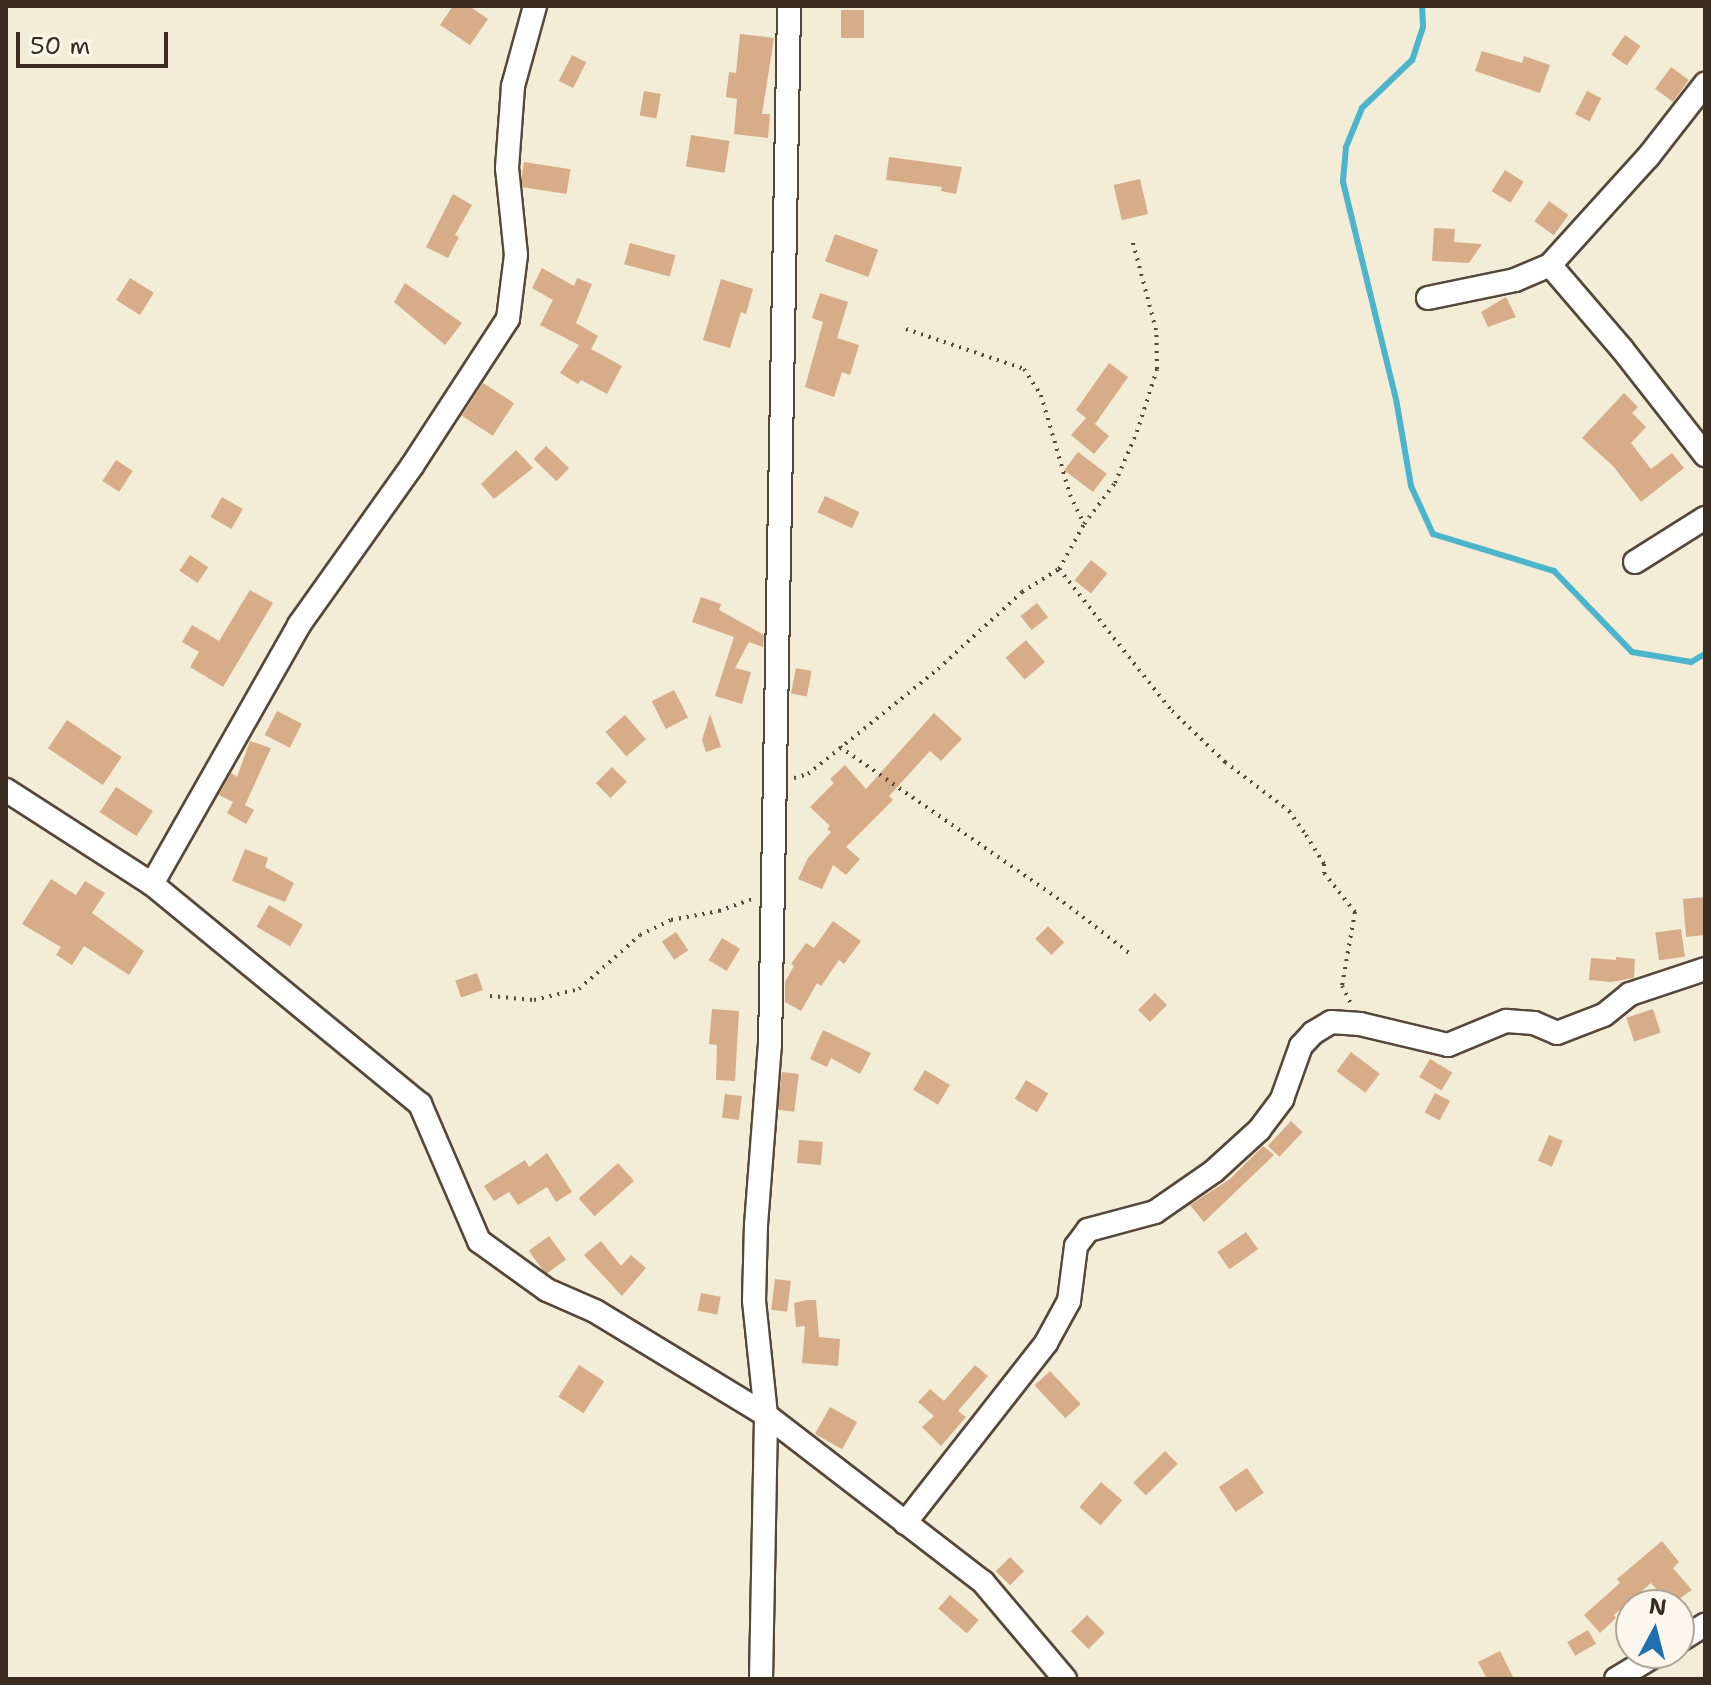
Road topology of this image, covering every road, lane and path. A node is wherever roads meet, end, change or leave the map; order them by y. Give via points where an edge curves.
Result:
1 (535, 6) edge
2 (789, 6) edge
3 (1705, 84) edge
4 (1132, 239) dead end
5 (1550, 265) junction
6 (1428, 298) dead end
7 (906, 329) dead end
8 (1705, 455) edge
9 (1705, 518) edge
10 (1084, 524) junction
11 (1635, 562) dead end
12 (1059, 569) junction
13 (840, 747) junction
14 (776, 782) junction
15 (6, 790) edge
16 (152, 884) junction
17 (774, 892) junction
18 (1133, 956) dead end
19 (1705, 969) edge
20 (490, 996) dead end
21 (1360, 1024) junction
22 (766, 1415) junction
23 (905, 1523) junction
24 (761, 1679) edge
25 (1065, 1679) edge

1 - 16 street via 513,86 507,168 516,255 508,319 299,625
2 - 14 street
3 - 5 street via 1648,157
4 - 10 path via 1156,330 1157,369 1115,483
5 - 6 street via 1515,280
5 - 8 street
7 - 10 path via 1024,369 1041,395 1070,495
9 - 11 street
10 - 12 path
12 - 13 path via 1022,592 938,669
12 - 21 path via 1172,711 1225,762 1289,811 1306,835 1324,873 1355,912 1342,986
13 - 14 path via 808,774
13 - 18 path
14 - 17 street
15 - 16 street
16 - 22 street via 420,1104 479,1241 547,1290 595,1311
17 - 20 path via 671,920 640,935 579,989 534,1000
17 - 22 street via 754,1301
19 - 21 street via 1630,994 1604,1015 1557,1033 1534,1023 1506,1021 1448,1045
21 - 23 street via 1331,1022 1313,1033 1301,1046 1282,1099 1259,1130 1214,1171 1155,1212 1088,1230 1076,1246 1069,1301 1046,1343
22 - 23 street
22 - 24 street
23 - 25 street via 983,1582

